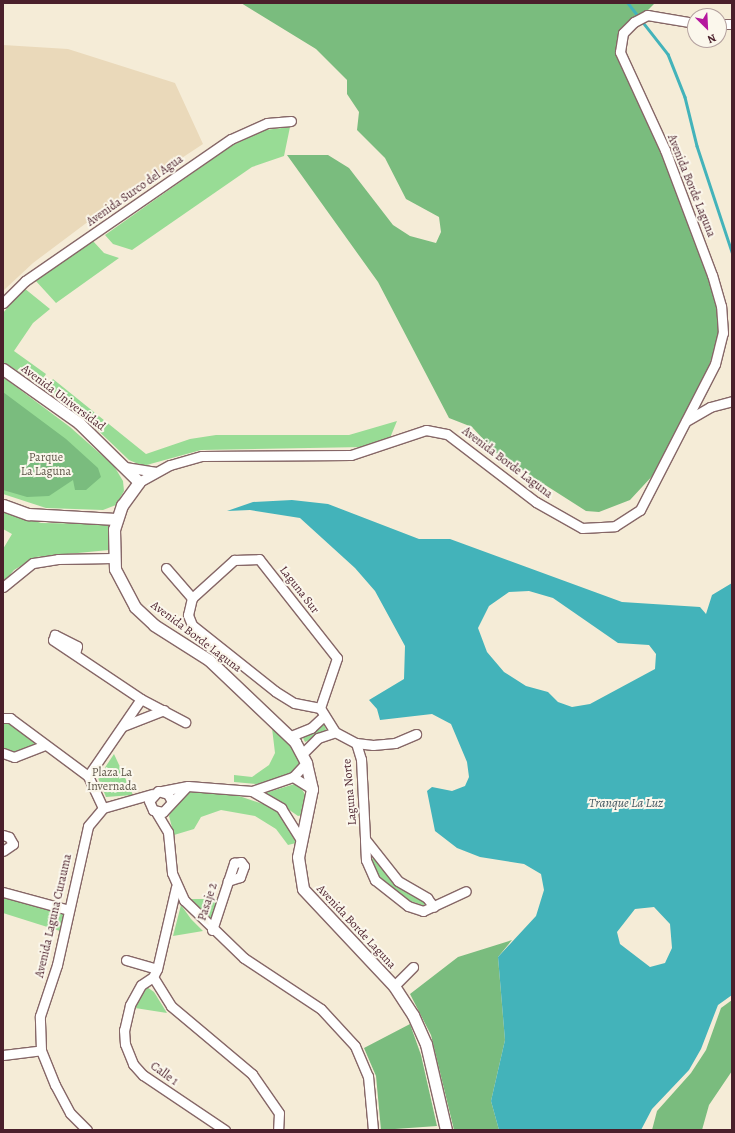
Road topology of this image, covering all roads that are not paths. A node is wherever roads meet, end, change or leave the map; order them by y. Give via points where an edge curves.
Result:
1 (687, 22) edge
2 (291, 121) dead end
3 (3, 303) edge
4 (3, 369) edge
5 (732, 401) edge
6 (683, 423) junction
7 (125, 467) junction
8 (158, 471) junction
9 (139, 482) junction
10 (127, 497) junction
11 (3, 505) edge
12 (116, 519) junction
13 (113, 558) junction
14 (166, 568) dead end
15 (3, 587) edge
16 (192, 598) junction
17 (75, 654) dead end
18 (141, 699) junction
19 (164, 710) junction
20 (322, 712) junction
21 (3, 718) edge
22 (185, 722) dead end
23 (123, 726) junction
24 (334, 732) junction
25 (416, 734) dead end
26 (291, 736) junction
27 (356, 743) junction
28 (45, 745) junction
29 (3, 753) edge
30 (304, 759) junction
31 (88, 776) junction
32 (293, 778) junction
33 (188, 786) junction
34 (312, 788) junction
35 (162, 791) junction
36 (252, 791) junction
37 (152, 794) junction
38 (171, 800) junction
39 (116, 803) junction
40 (103, 808) junction
41 (153, 810) junction
42 (166, 811) junction
43 (290, 818) junction
44 (307, 820) junction
45 (166, 828) junction
46 (3, 835) edge
47 (365, 839) junction
48 (301, 840) junction
49 (3, 851) edge
50 (228, 881) dead end
51 (176, 887) junction
52 (3, 892) edge
53 (466, 892) dead end
54 (434, 907) junction
55 (69, 910) junction
56 (212, 930) junction
57 (126, 960) dead end
58 (412, 967) dead end
59 (155, 973) junction
60 (394, 986) junction
61 (41, 1050) junction
62 (3, 1055) edge
63 (87, 1130) edge
64 (225, 1130) edge
65 (278, 1130) edge
66 (373, 1130) edge
67 (446, 1130) edge

1 - 6 street, Avenida Borde Laguna via 647,15 634,22 623,33 620,52 665,150 721,306 720,351
2 - 3 street, Avenida Surco del Agua via 267,123 231,138 25,281
4 - 7 street, Avenida Universidad via 79,423
5 - 6 street via 710,407
6 - 8 street, Avenida Borde Laguna via 647,500 627,520 597,529 563,520 491,470 447,434 426,430 351,455 202,456
7 - 8 street via 138,472
7 - 9 street, Avenida Universidad
7 - 10 street via 129,484
8 - 9 street, Avenida Borde Laguna
9 - 10 street, Avenida Borde Laguna
10 - 12 street, Avenida Borde Laguna
11 - 12 street via 28,514
12 - 13 street, Avenida Borde Laguna
13 - 15 street via 58,558 33,563
13 - 26 street, Avenida Borde Laguna via 123,589 141,613 209,660
14 - 16 street
16 - 20 street via 188,615 192,625 276,691 294,703
16 - 20 street, Laguna Sur via 234,560 260,559 337,658
17 - 18 street
18 - 19 street
18 - 23 street
19 - 22 street
19 - 23 street
20 - 24 street
20 - 26 street via 311,728
21 - 28 street via 10,718
23 - 31 street
24 - 27 street, Laguna Norte
24 - 30 street via 318,738
25 - 27 street, Laguna Norte via 395,743
26 - 30 street, Avenida Borde Laguna
27 - 47 street, Laguna Norte via 361,759
28 - 29 street via 14,757
28 - 31 street
30 - 32 street
30 - 34 street, Avenida Borde Laguna
31 - 40 street
32 - 34 street
32 - 36 street
33 - 35 street
33 - 36 street
33 - 38 street
34 - 44 street, Avenida Borde Laguna
35 - 37 street
35 - 38 street
36 - 43 street
37 - 39 street via 142,800
37 - 41 street
38 - 42 street
39 - 40 street
39 - 41 street
40 - 55 street, Avenida Laguna Curauma via 86,832
41 - 42 street
41 - 45 street
42 - 45 street
43 - 44 street
43 - 48 street
44 - 48 street, Avenida Borde Laguna
45 - 51 street
46 - 49 street via 9,837 13,844
47 - 54 street, Laguna Norte via 398,881 427,898
47 - 54 street, Laguna Norte via 366,860 375,880 408,906 423,911
48 - 60 street, Avenida Borde Laguna via 297,865 306,895
50 - 56 street, Pasaje 2
51 - 56 street
51 - 59 street
52 - 55 street
53 - 54 street, Laguna Norte
55 - 61 street, Avenida Laguna Curauma via 40,1016
56 - 66 street via 250,963 321,1009 355,1046 368,1076
57 - 59 street
58 - 60 street
59 - 64 street, Calle 1 via 141,985 130,1005 124,1030 129,1057 143,1075
59 - 65 street via 171,1006 252,1074 279,1113
60 - 67 street, Avenida Borde Laguna via 422,1035
61 - 62 street
61 - 63 street, Avenida Laguna Curauma via 70,1112

